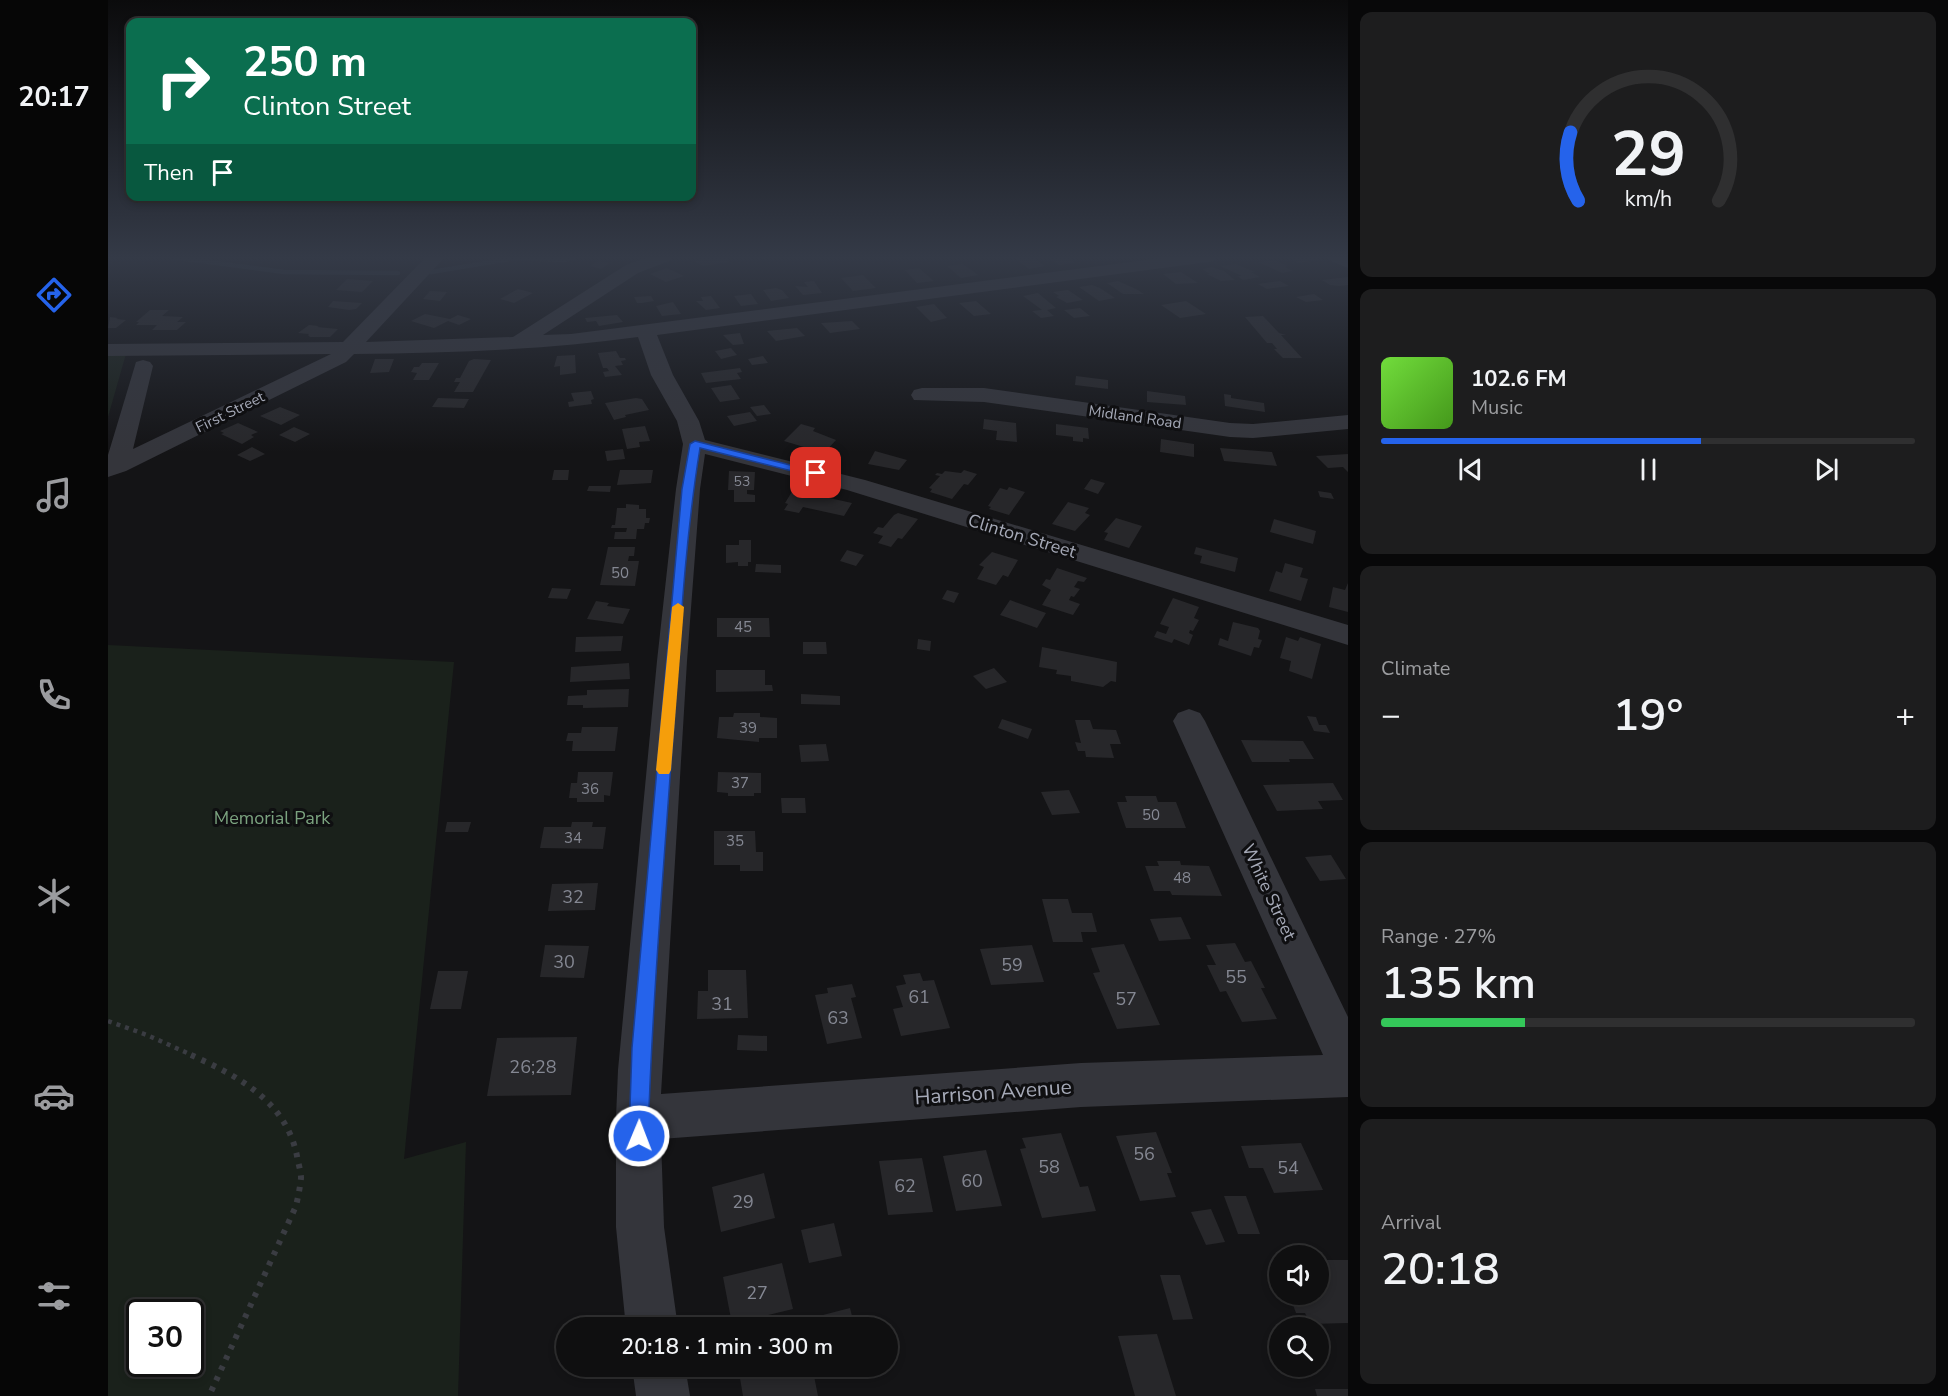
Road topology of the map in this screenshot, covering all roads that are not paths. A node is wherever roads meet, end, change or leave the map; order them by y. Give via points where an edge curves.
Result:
1 (374, 322) edge
2 (550, 322) edge
3 (720, 322) edge
4 (646, 332) junction
5 (516, 344) junction
6 (348, 349) junction
7 (108, 350) edge
8 (144, 366) dead end
9 (922, 395) dead end
10 (1348, 422) edge
11 (695, 444) junction
12 (113, 468) edge
13 (1348, 635) edge
14 (1189, 721) dead end
15 (1348, 1063) edge
16 (1348, 1076) edge
17 (638, 1118) junction
18 (651, 1317) edge
19 (660, 1377) edge
20 (663, 1396) edge

1 - 6 street, First Street
2 - 5 street
3 - 4 street
4 - 5 street
4 - 11 street
5 - 6 street
6 - 7 street
6 - 12 street, First Street via 327,366
8 - 12 street
9 - 10 street, Midland Road via 984,395 1230,430 1260,431
11 - 13 street, Clinton Street via 846,482
11 - 17 street via 670,690
14 - 15 street, White Street
16 - 17 street, Harrison Avenue via 1081,1085
17 - 18 street via 640,1227
19 - 20 street

